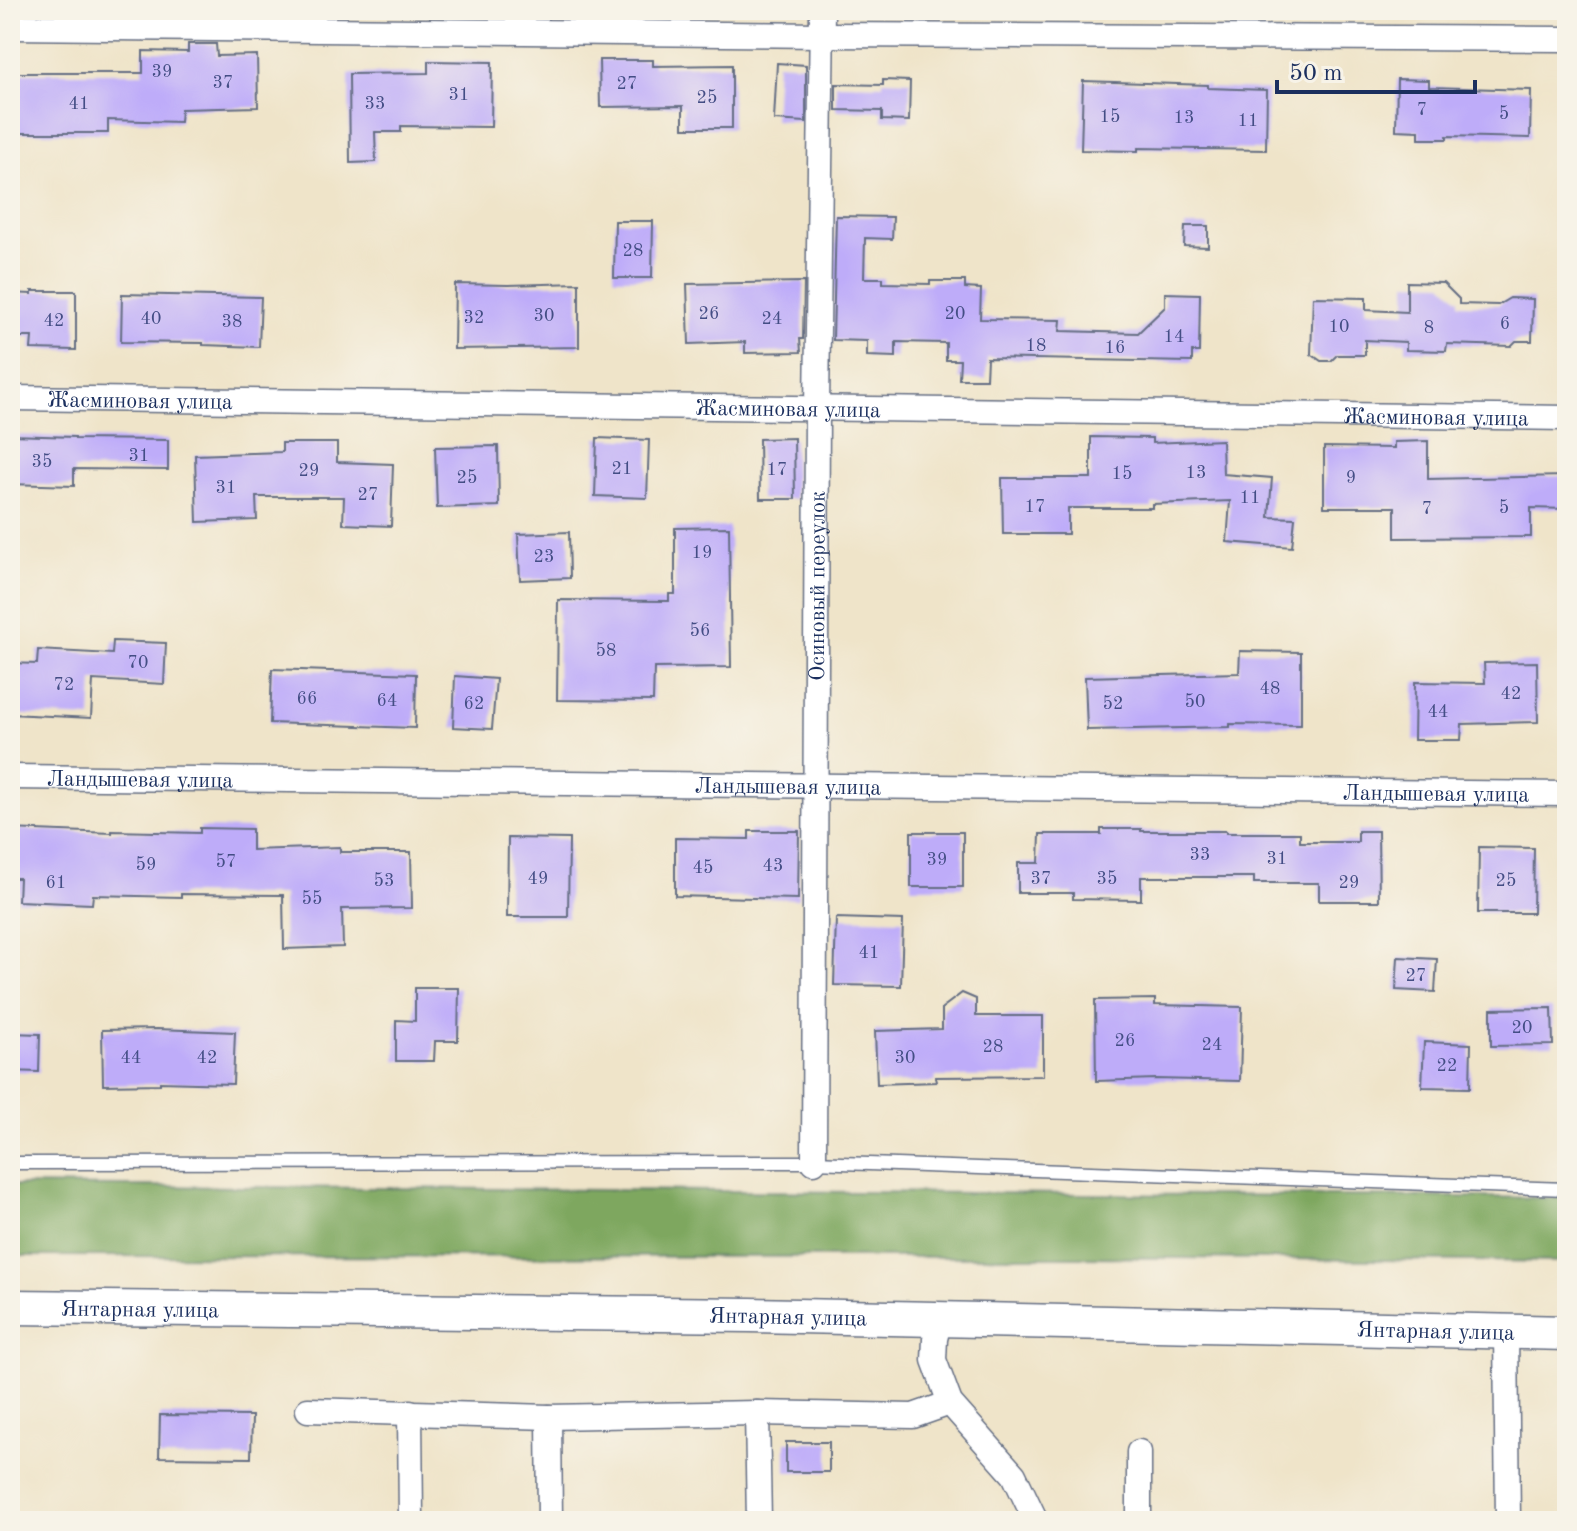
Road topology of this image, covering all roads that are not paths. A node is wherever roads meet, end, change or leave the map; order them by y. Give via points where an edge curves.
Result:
1 (822, 10) edge
2 (10, 27) edge
3 (822, 35) junction
4 (1567, 39) edge
5 (10, 398) edge
6 (817, 408) junction
7 (1567, 418) edge
8 (10, 777) edge
9 (817, 786) junction
10 (1567, 794) edge
11 (814, 1162) junction
12 (10, 1163) edge
13 (1567, 1189) edge
14 (10, 1307) edge
15 (940, 1318) junction
16 (1506, 1331) junction
17 (1567, 1333) edge
18 (950, 1403) junction
19 (308, 1410) dead end
20 (410, 1412) junction
21 (757, 1413) junction
22 (549, 1417) junction
23 (1139, 1452) dead end
24 (411, 1521) edge
25 (550, 1521) edge
26 (759, 1521) edge
27 (1036, 1521) edge
28 (1139, 1521) edge
29 (1508, 1521) edge

1 - 3 street, Осиновый переулок
2 - 3 street
3 - 4 street
3 - 6 street, Осиновый переулок
5 - 6 street, Жасминовая улица
6 - 7 street, Жасминовая улица
6 - 9 street, Осиновый переулок
8 - 9 street, Ландышевая улица
9 - 10 street, Ландышевая улица
9 - 11 street, Осиновый переулок
11 - 12 lane
11 - 13 lane
14 - 15 street, Янтарная улица
15 - 16 street, Янтарная улица
15 - 18 street via 934,1360
16 - 17 street, Янтарная улица
16 - 29 street
18 - 21 street via 913,1416
18 - 27 street via 1014,1475
19 - 20 street
20 - 22 street
20 - 24 street
21 - 22 street
21 - 26 street
22 - 25 street
23 - 28 street

